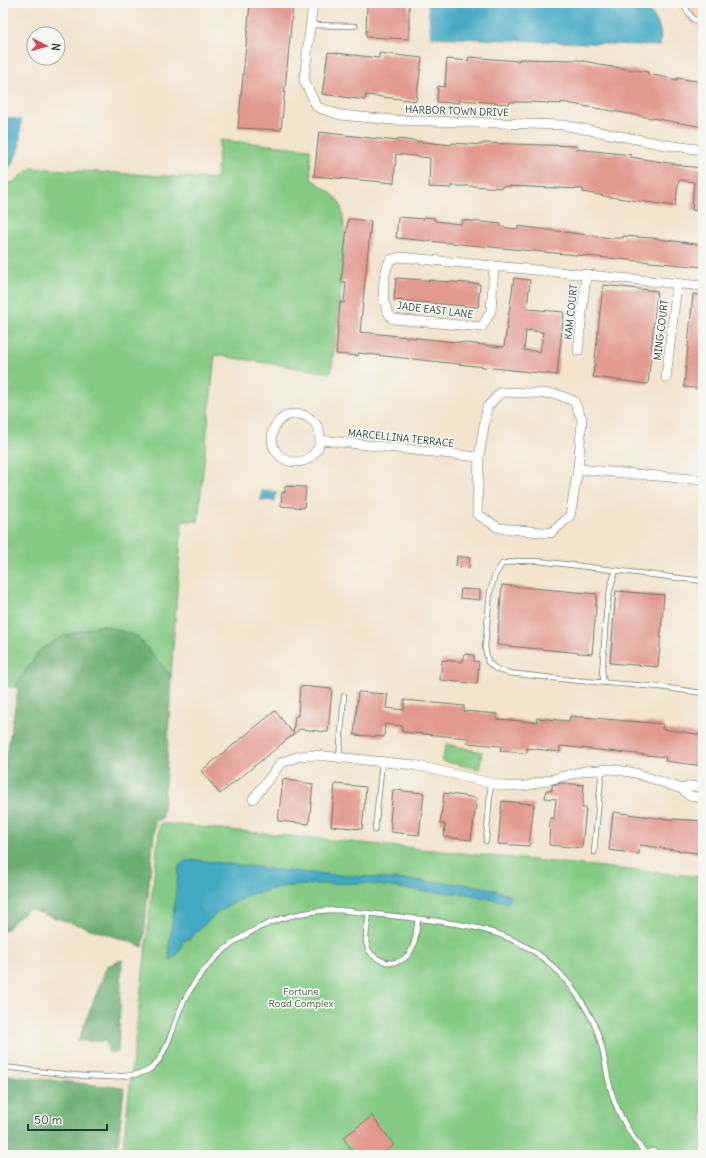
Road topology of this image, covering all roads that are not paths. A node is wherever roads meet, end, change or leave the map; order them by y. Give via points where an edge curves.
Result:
1 (313, 3) edge
2 (685, 3) edge
3 (703, 22) edge
4 (310, 25) junction
5 (355, 26) dead end
6 (703, 150) edge
7 (494, 266) junction
8 (586, 274) junction
9 (677, 284) junction
10 (703, 286) edge
11 (578, 351) dead end
12 (666, 378) dead end
13 (321, 440) junction
14 (479, 457) junction
15 (578, 469) junction
16 (703, 480) edge
17 (616, 571) junction
18 (703, 581) edge
19 (604, 683) junction
20 (703, 693) edge
21 (344, 696) dead end
22 (339, 758) junction
23 (382, 762) junction
24 (602, 769) junction
25 (492, 783) junction
26 (703, 787) edge
27 (682, 788) junction
28 (703, 798) edge
29 (253, 799) dead end
30 (375, 830) dead end
31 (486, 840) dead end
32 (594, 852) dead end
33 (369, 913) junction
34 (418, 918) junction
35 (3, 1067) edge
36 (643, 1154) edge
37 (665, 1155) edge

1 - 4 street, HARBOR TOWN DRIVE
2 - 3 lane via 693,19
4 - 5 lane
4 - 6 street, HARBOR TOWN DRIVE via 304,80 317,107 340,115 393,120 563,125
7 - 7 street, JADE EAST LANE via 491,311 482,327 393,319 383,303 386,268 390,260 400,257
7 - 8 street, JADE EAST LANE
8 - 9 street, JADE EAST LANE
8 - 11 street, KAM COURT
9 - 10 street, JADE EAST LANE
9 - 12 street, MING COURT
13 - 13 street via 312,420 298,414 283,418 277,423 272,437 277,453 290,462 299,463 314,456
13 - 14 street, MARCELLINA TERRACE
14 - 15 street via 477,514 499,528 551,533 570,516
14 - 15 street via 487,407 501,392 556,394 574,401 582,419
15 - 16 street
17 - 18 lane
17 - 19 lane via 608,599 602,671
17 - 19 lane via 538,561 516,561 502,564 495,575 490,592 485,647 488,662 496,669 509,673
19 - 20 lane
21 - 22 lane
22 - 23 street
22 - 29 street via 299,756 282,763
23 - 25 street via 414,765
23 - 30 lane
24 - 25 street via 525,786
24 - 27 street via 611,768 635,773
24 - 32 lane
25 - 31 lane
26 - 27 street
27 - 28 street via 690,796
33 - 34 lane
33 - 34 lane via 366,942 371,953 378,960 395,963 407,956 413,945
33 - 35 lane via 320,910 296,914 252,930 229,946 210,963 194,984 182,1004 160,1058 150,1069 132,1076 111,1078
34 - 36 lane via 463,923 499,933 536,951 554,966 585,1006 595,1026 613,1098 627,1131
36 - 37 lane via 653,1152

